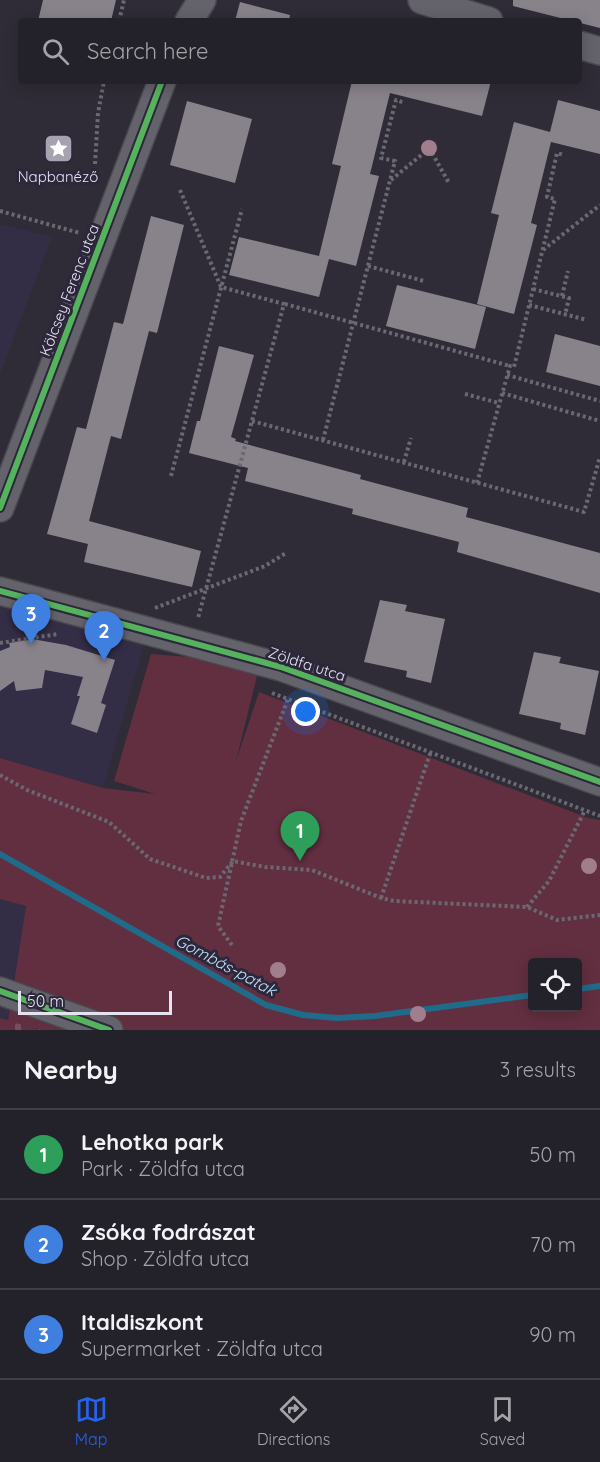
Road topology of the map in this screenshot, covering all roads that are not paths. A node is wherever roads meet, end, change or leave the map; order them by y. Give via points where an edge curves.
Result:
1 (202, 0) edge
2 (422, 0) edge
3 (191, 18) edge
4 (479, 18) edge
5 (582, 46) edge
6 (600, 51) edge
7 (161, 84) edge
8 (0, 508) edge
9 (0, 591) edge
10 (600, 782) edge
11 (0, 992) edge
12 (109, 1030) edge

1 - 3 street
2 - 4 street
5 - 6 street
7 - 8 street, Kölcsey Ferenc utca
9 - 10 street, Zöldfa utca via 281,667
11 - 12 street

